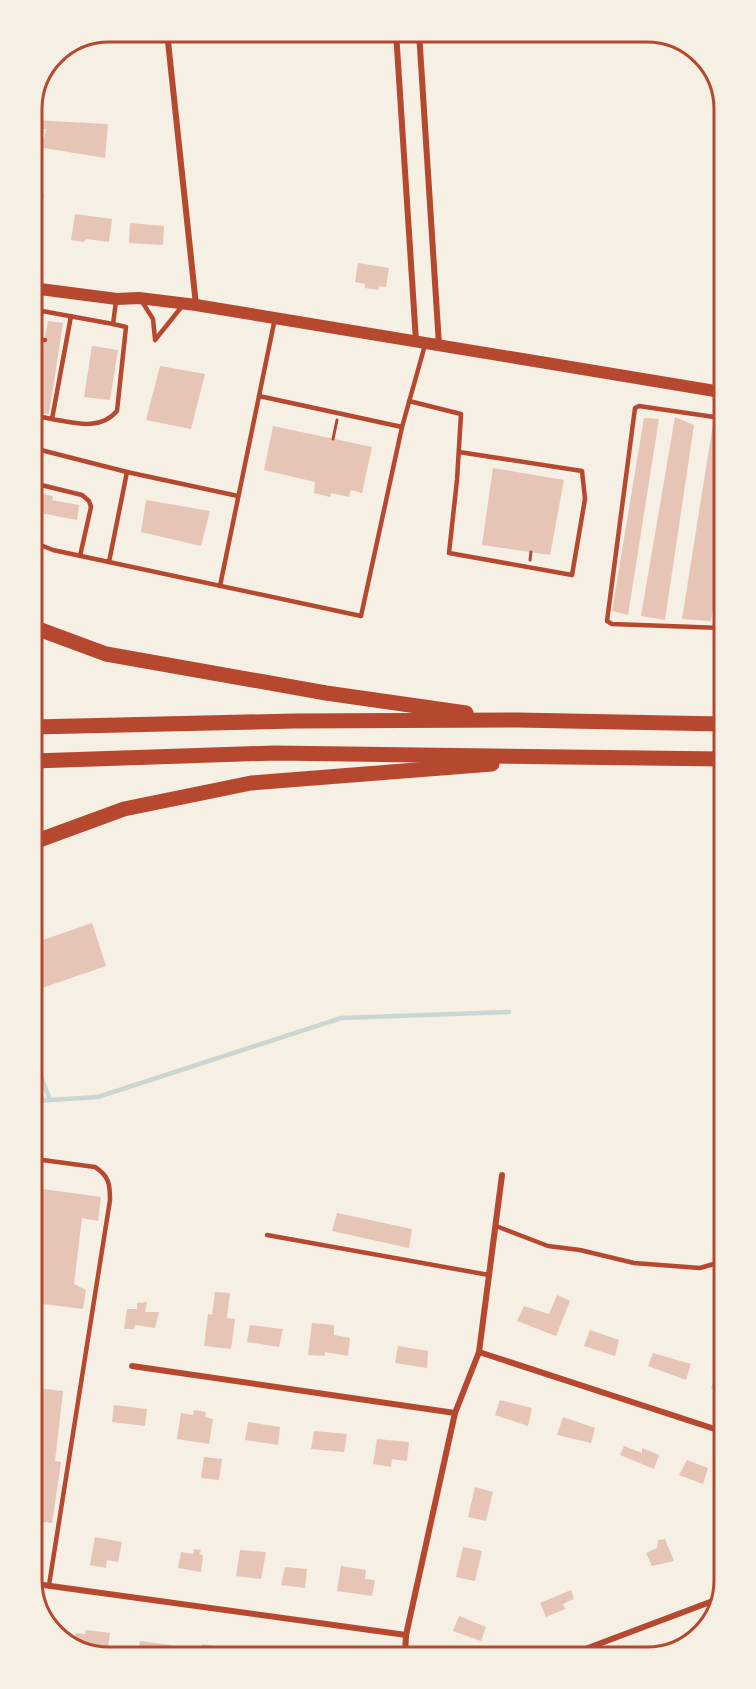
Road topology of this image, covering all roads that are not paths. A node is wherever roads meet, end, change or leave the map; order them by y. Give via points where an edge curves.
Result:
1 (167, 42) edge
2 (397, 42) edge
3 (420, 42) edge
4 (42, 289) edge
5 (117, 298) junction
6 (139, 298) junction
7 (190, 304) junction
8 (42, 311) edge
9 (70, 316) junction
10 (275, 318) junction
11 (113, 324) junction
12 (421, 342) junction
13 (440, 345) junction
14 (714, 391) edge
15 (259, 396) junction
16 (409, 401) junction
17 (42, 417) edge
18 (714, 417) edge
19 (52, 420) junction
20 (402, 427) junction
21 (42, 450) edge
22 (459, 452) junction
23 (127, 472) junction
24 (42, 485) edge
25 (238, 496) junction
26 (42, 546) edge
27 (80, 556) junction
28 (109, 562) junction
29 (220, 586) junction
30 (714, 628) edge
31 (42, 630) edge
32 (517, 720) junction
33 (714, 724) edge
34 (42, 727) edge
35 (586, 756) junction
36 (714, 759) edge
37 (42, 761) edge
38 (42, 839) edge
39 (42, 1160) edge
40 (502, 1175) dead end
41 (496, 1226) junction
42 (267, 1234) dead end
43 (714, 1264) edge
44 (489, 1275) junction
45 (479, 1352) junction
46 (132, 1366) dead end
47 (455, 1413) junction
48 (714, 1429) edge
49 (42, 1585) edge
50 (49, 1586) junction
51 (709, 1602) edge
52 (406, 1635) junction
53 (405, 1647) edge
54 (591, 1647) edge

1 - 7 street
2 - 12 street
3 - 13 street
4 - 5 main road
5 - 6 main road
5 - 11 lane
6 - 7 main road
6 - 7 lane via 153,320 155,340 174,314
7 - 10 main road
8 - 9 lane
9 - 11 lane
9 - 19 lane
10 - 12 main road
10 - 15 lane
11 - 19 lane via 126,327 117,411 110,419 93,425
12 - 13 main road
12 - 16 lane
13 - 14 main road
15 - 20 lane
15 - 25 lane
16 - 20 lane
16 - 22 lane via 461,414
17 - 19 lane
18 - 30 lane via 635,408 607,621
20 - 29 lane via 361,616
21 - 23 lane
22 - 22 lane via 449,553 572,575 585,499 582,471
23 - 25 lane
23 - 28 lane
24 - 27 lane via 82,495 89,501
25 - 29 lane
26 - 27 lane
27 - 28 lane
28 - 29 lane
31 - 32 highway via 106,654 326,693
32 - 33 highway
32 - 34 highway
35 - 36 highway
35 - 37 highway via 274,753
35 - 38 highway via 251,783 124,809
39 - 50 lane via 95,1167 110,1182
40 - 41 street
41 - 43 lane via 548,1246 634,1263 700,1268
41 - 44 street
42 - 44 lane
44 - 45 street
45 - 47 street
45 - 48 street
46 - 47 street
47 - 52 street
49 - 50 street
50 - 52 street
51 - 54 street
52 - 53 street

